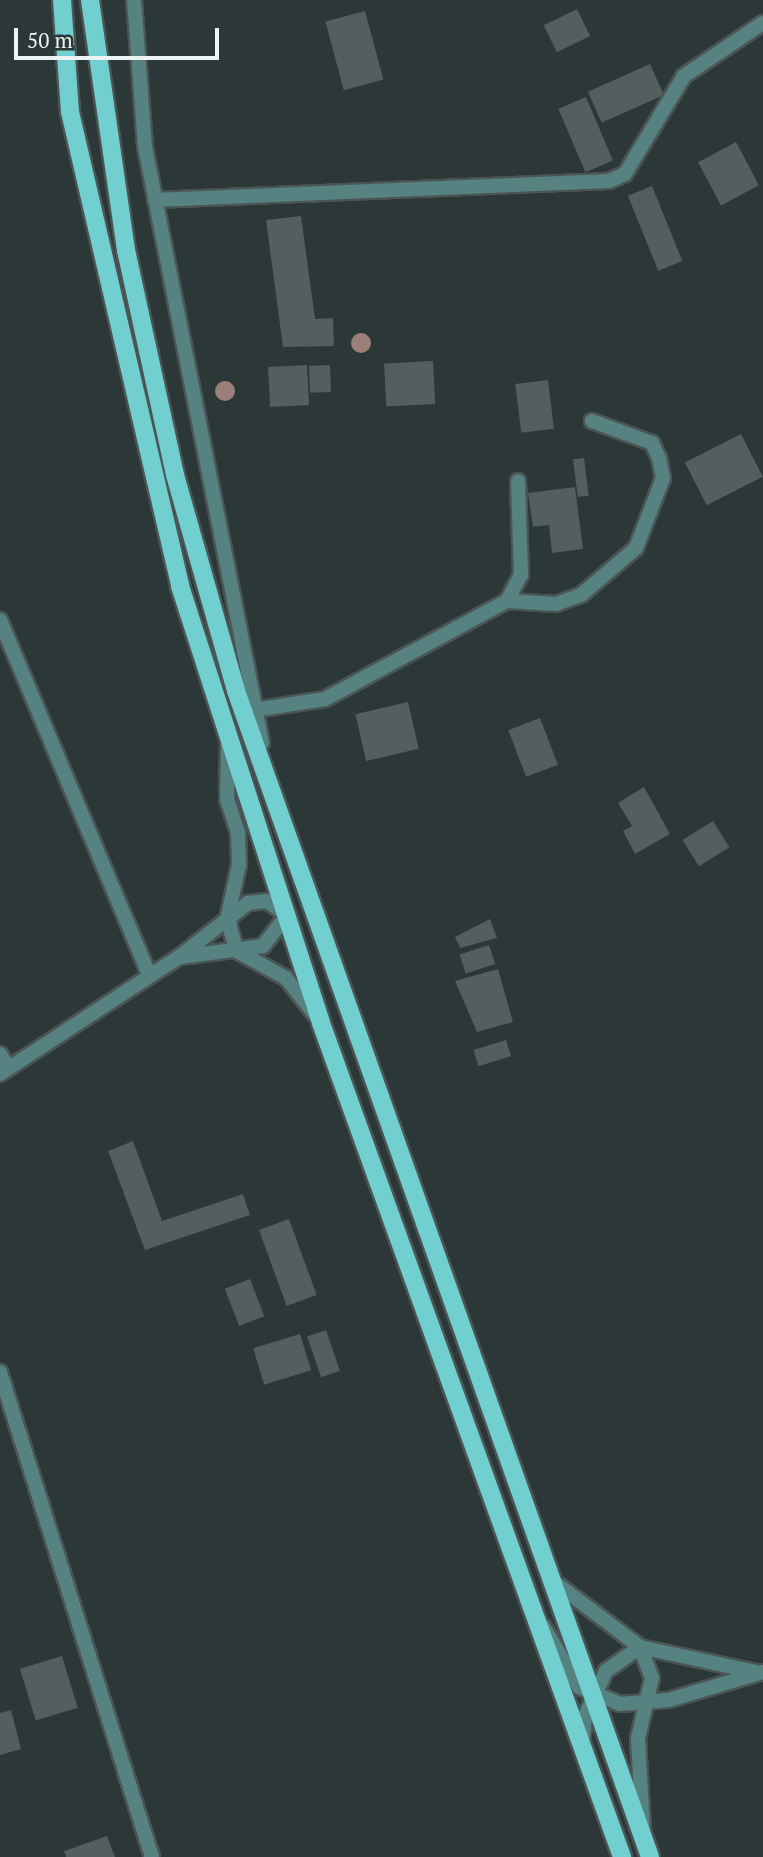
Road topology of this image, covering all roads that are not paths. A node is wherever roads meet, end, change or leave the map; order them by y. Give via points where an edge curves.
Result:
1 (62, 0) edge
2 (90, 0) edge
3 (134, 0) edge
4 (763, 23) edge
5 (155, 200) junction
6 (592, 421) dead end
7 (518, 481) dead end
8 (506, 601) junction
9 (0, 621) edge
10 (254, 710) junction
11 (229, 740) junction
12 (275, 799) junction
13 (313, 906) junction
14 (228, 915) junction
15 (287, 915) junction
16 (237, 951) junction
17 (179, 957) junction
18 (150, 976) junction
19 (321, 1023) junction
20 (0, 1054) edge
21 (4, 1071) edge
22 (0, 1372) edge
23 (552, 1580) junction
24 (536, 1615) junction
25 (640, 1647) junction
26 (760, 1672) edge
27 (593, 1698) junction
28 (644, 1705) junction
29 (582, 1745) junction
30 (643, 1836) junction
31 (152, 1857) edge
32 (622, 1857) edge
33 (650, 1857) edge

1 - 11 main road via 71,113 180,586
2 - 12 main road via 126,250 175,475 236,691
3 - 5 street
4 - 5 street via 684,76 625,174 609,181
5 - 10 street
6 - 8 street via 652,443 659,458 663,478 636,548 581,595 556,604
7 - 8 street via 521,575
8 - 10 street via 325,699
9 - 18 street
10 - 12 street
11 - 14 street via 227,799 238,832 239,865
11 - 15 main road
12 - 13 main road
13 - 15 street
13 - 23 main road
14 - 15 street via 248,902 267,901
14 - 16 street
14 - 17 street
15 - 16 street via 263,946
15 - 19 main road
16 - 17 street
16 - 19 street via 286,978
17 - 18 street
18 - 21 street
19 - 24 main road
20 - 21 street
22 - 31 street
23 - 25 street
23 - 27 main road
24 - 27 street via 579,1687
24 - 29 main road
25 - 26 street
25 - 27 street via 606,1671
25 - 28 street via 652,1678
26 - 28 street
27 - 28 street
27 - 29 street
27 - 30 main road
28 - 30 street via 638,1738
29 - 32 main road
30 - 33 main road

